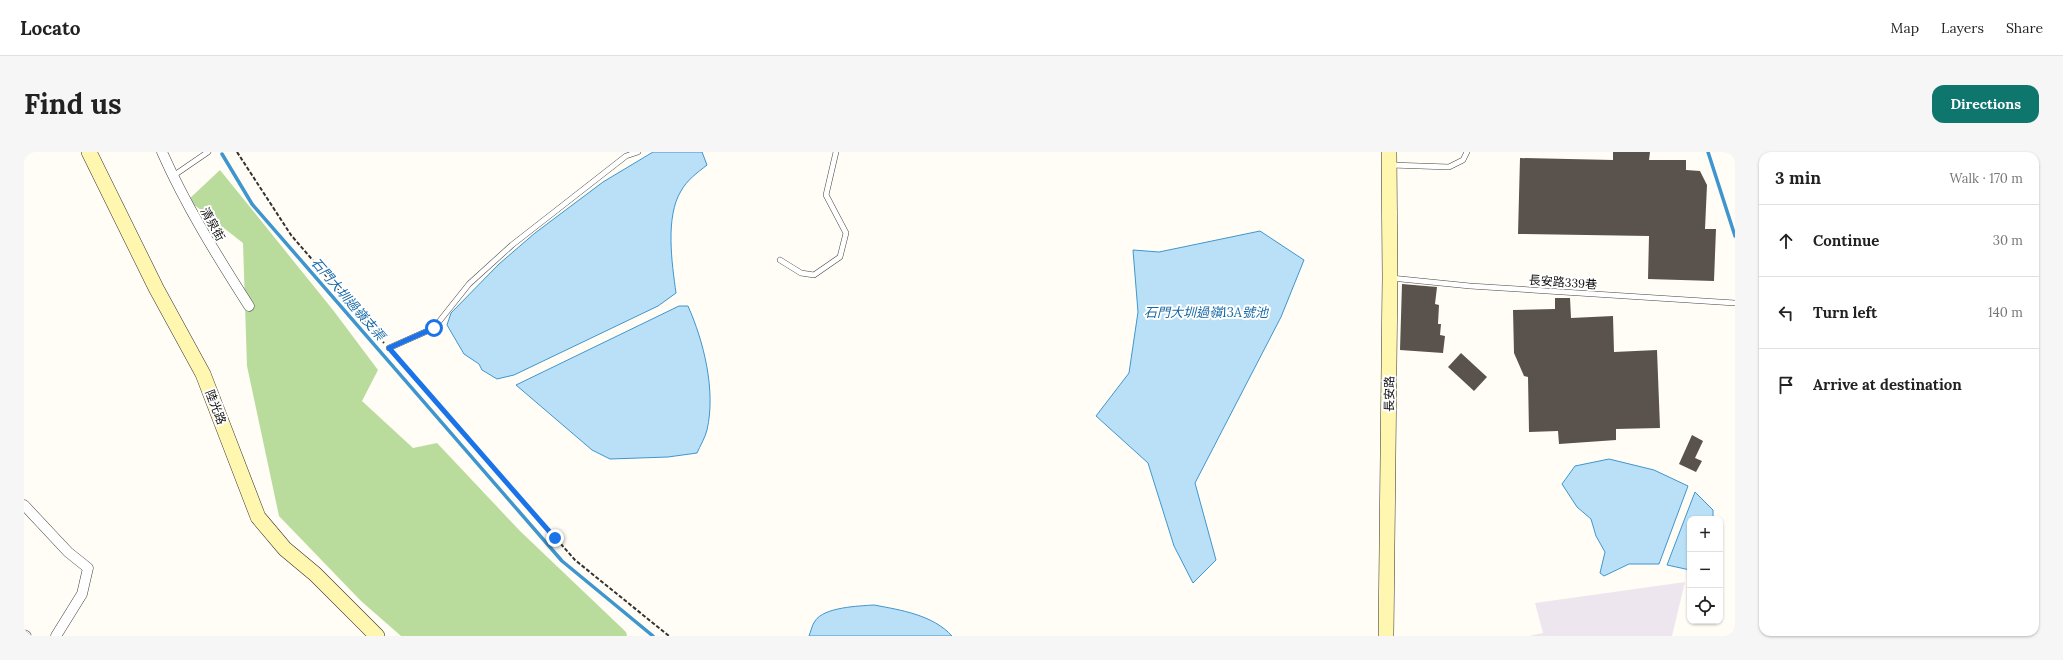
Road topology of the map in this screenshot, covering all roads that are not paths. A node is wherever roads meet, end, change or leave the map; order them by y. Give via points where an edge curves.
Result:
1 (89, 152) edge
2 (162, 152) edge
3 (208, 152) edge
4 (638, 152) edge
5 (836, 152) edge
6 (1467, 152) edge
7 (1389, 158) edge
8 (173, 177) junction
9 (780, 260) dead end
10 (1390, 277) junction
11 (1735, 303) edge
12 (249, 306) dead end
13 (389, 348) road end
14 (24, 505) edge
15 (56, 636) edge
16 (377, 636) edge
17 (1386, 636) edge

1 - 16 street, 陸光路 via 156,288 203,374 258,517 285,549 315,574
2 - 8 street, 清泉街
3 - 8 lane
4 - 13 lane via 626,156 512,245 469,284 434,328
5 - 9 lane via 826,195 846,232 840,258 814,275 801,273
6 - 7 lane via 1463,160 1449,167
7 - 10 street, 長安路
8 - 12 street, 清泉街 via 207,242
10 - 11 lane, 長安路339巷 via 1470,286
10 - 17 street, 長安路
14 - 15 street via 68,552 88,568 82,594

